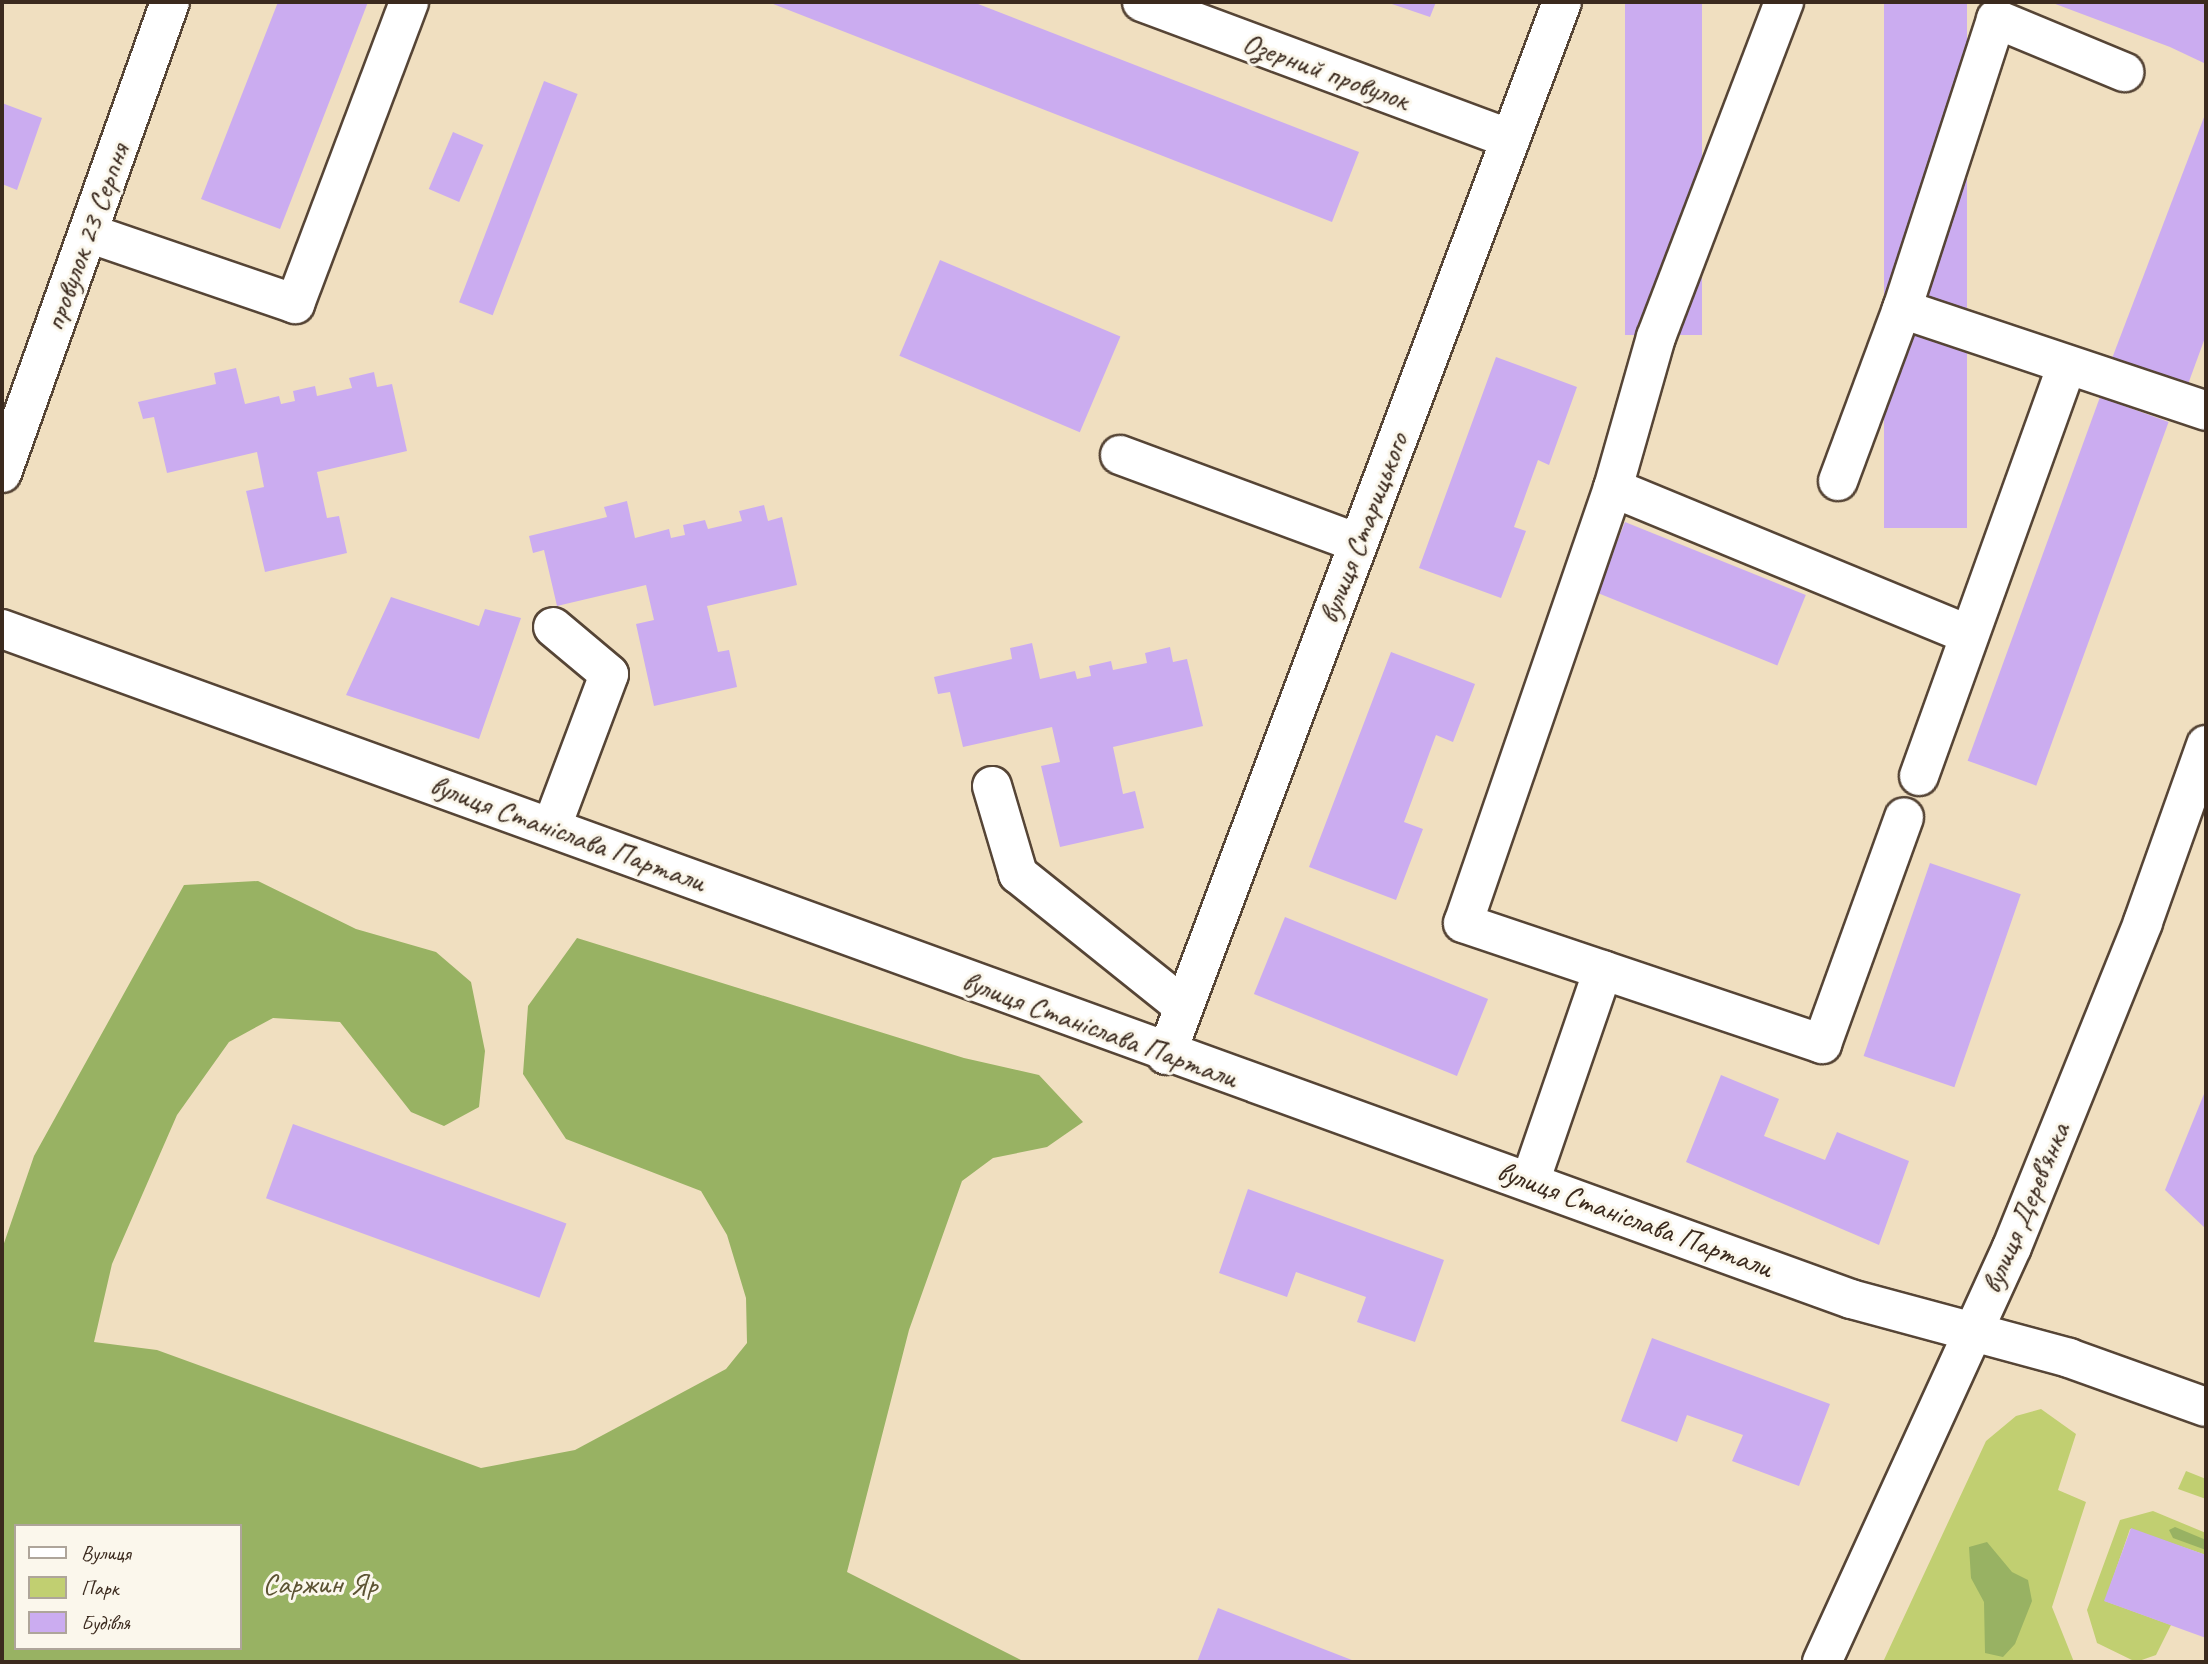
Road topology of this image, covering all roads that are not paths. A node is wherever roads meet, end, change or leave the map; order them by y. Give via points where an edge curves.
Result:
1 (170, 2) edge
2 (410, 2) edge
3 (1142, 2) edge
4 (1562, 2) edge
5 (1784, 2) edge
6 (2124, 72) dead end
7 (1510, 139) junction
8 (88, 233) junction
9 (1902, 309) junction
10 (2067, 365) junction
11 (2206, 411) edge
12 (10, 424) edge
13 (1120, 455) dead end
14 (2, 473) edge
15 (1838, 481) dead end
16 (1614, 488) junction
17 (1358, 544) junction
18 (554, 627) dead end
19 (2, 629) edge
20 (1969, 635) junction
21 (2206, 745) edge
22 (1919, 776) dead end
23 (992, 786) dead end
24 (1904, 817) dead end
25 (552, 826) junction
26 (1603, 970) junction
27 (1183, 1006) junction
28 (1166, 1055) junction
29 (1531, 1180) junction
30 (1971, 1332) junction
31 (2206, 1407) edge
32 (1822, 1662) edge

1 - 8 street, провулок 23 Серпня
2 - 8 street via 295,304
3 - 7 street, Озерний провулок
4 - 7 street, вулиця Старицького
5 - 16 street via 1656,337
6 - 9 street via 1996,19
7 - 17 street, вулиця Старицького
8 - 12 street, провулок 23 Серпня
9 - 10 street
9 - 15 street
10 - 11 street
10 - 20 street
12 - 14 street, провулок 23 Серпня
13 - 17 street
16 - 20 street
16 - 26 street via 1463,923
17 - 27 street, вулиця Старицького
18 - 25 street via 610,674
19 - 25 street, вулиця Станіслава Партали
20 - 22 street
21 - 30 street, вулиця Дерев’янка via 2143,922
23 - 27 street via 1018,874
24 - 26 street via 1822,1044
25 - 28 street, вулиця Станіслава Партали
26 - 29 street
27 - 28 street, вулиця Старицького
28 - 29 street, вулиця Станіслава Партали
29 - 30 street, вулиця Станіслава Партали via 1851,1299
30 - 31 street, вулиця Станіслава Партали via 2069,1358
30 - 32 street, вулиця Дерев’янка

